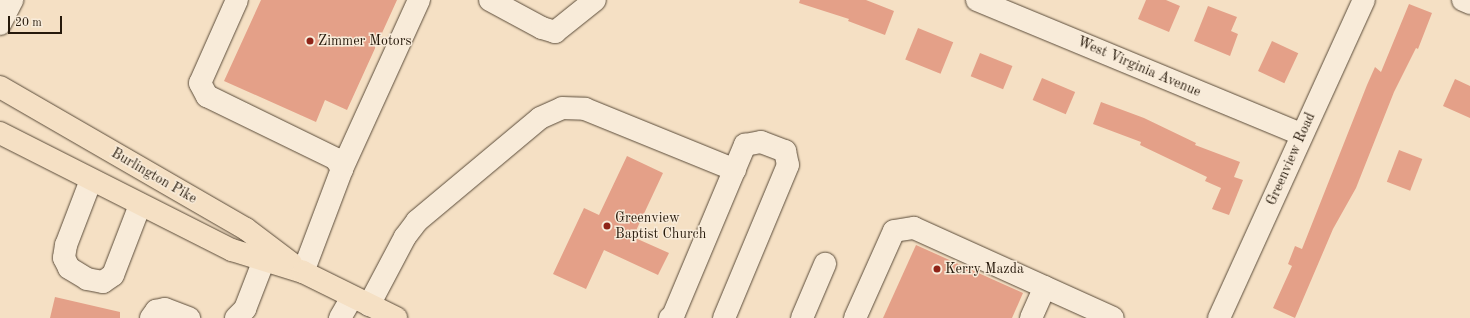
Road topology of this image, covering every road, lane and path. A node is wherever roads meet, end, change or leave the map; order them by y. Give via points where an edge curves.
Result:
1 (12, 0) edge
2 (237, 0) edge
3 (419, 0) edge
4 (490, 0) edge
5 (595, 0) edge
6 (977, 0) edge
7 (1364, 0) edge
8 (1464, 0) edge
9 (1470, 3) edge
10 (0, 24) edge
11 (0, 87) edge
12 (0, 133) edge
13 (1301, 134) junction
14 (342, 169) junction
15 (735, 170) junction
16 (91, 180) junction
17 (140, 205) junction
18 (264, 260) junction
19 (825, 264) dead end
20 (303, 272) junction
21 (1045, 287) junction
22 (360, 301) junction
23 (673, 317) edge
24 (151, 318) edge
25 (189, 318) edge
26 (236, 318) edge
27 (340, 318) edge
28 (396, 318) edge
29 (724, 318) edge
30 (802, 318) edge
31 (855, 318) edge
32 (1031, 318) edge
33 (1113, 318) edge
34 (1219, 318) edge

1 - 10 street
2 - 14 street via 200,83 207,96 336,159
3 - 14 street
4 - 5 street via 542,28 555,32
6 - 13 street, West Virginia Avenue
7 - 13 street, Greenview Road
8 - 9 street
11 - 20 main road, Burlington Pike via 246,229
12 - 16 main road, Burlington Pike
13 - 34 street, Greenview Road
14 - 20 street
15 - 22 street via 585,109 562,108 540,118 417,221
15 - 23 street
15 - 29 street via 745,146 761,142 785,152 788,165
16 - 17 main road, Burlington Pike
16 - 17 street via 66,245 64,258 69,268 87,279 103,282 113,275
17 - 18 main road, Burlington Pike via 232,250
18 - 20 main road, Burlington Pike
18 - 26 street via 245,309
19 - 30 street
20 - 22 main road, Burlington Pike
21 - 31 street via 914,228 894,231
21 - 32 street
21 - 33 street
22 - 27 street
22 - 28 main road, Burlington Pike
24 - 25 street via 156,311 165,309

